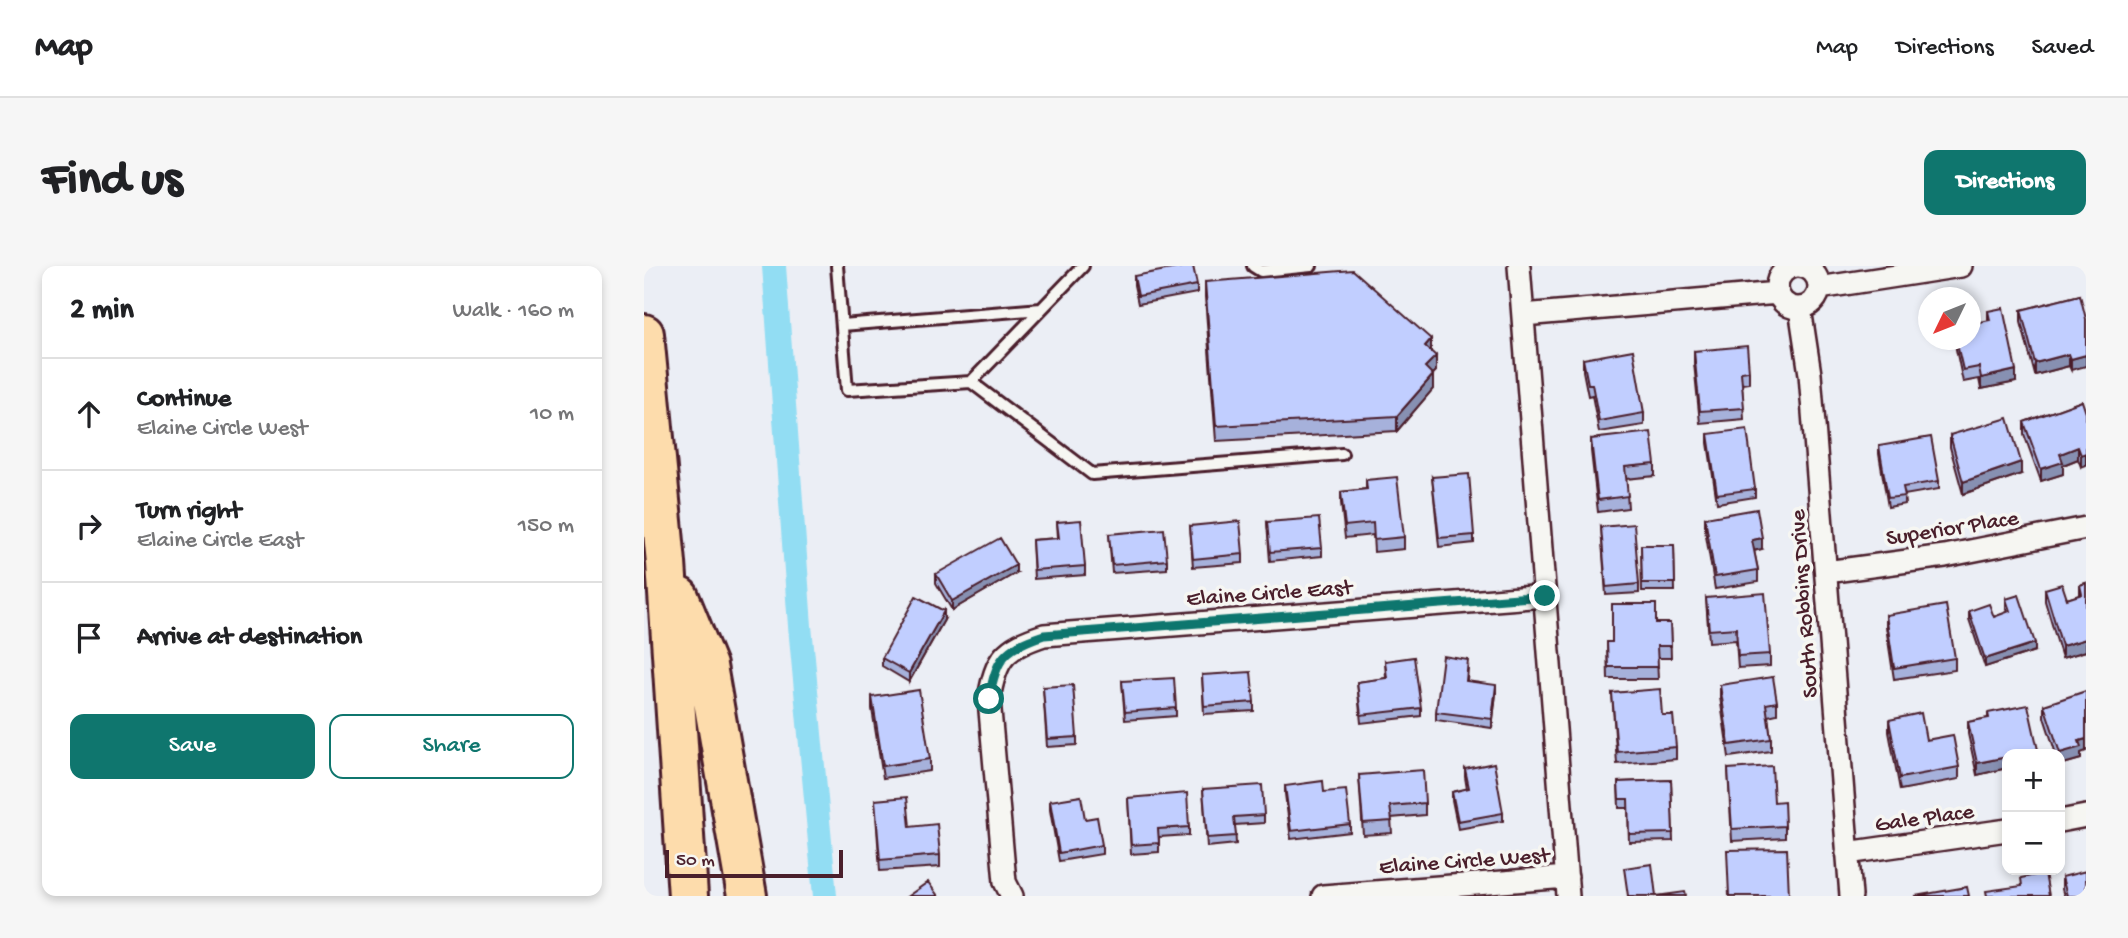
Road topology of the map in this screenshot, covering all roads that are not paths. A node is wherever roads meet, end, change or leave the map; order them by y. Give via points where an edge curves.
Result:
1 (837, 266) edge
2 (1083, 266) edge
3 (1253, 266) edge
4 (1311, 266) edge
5 (1519, 266) edge
6 (1961, 266) edge
7 (1798, 267) edge
8 (1819, 288) junction
9 (1779, 293) junction
10 (1800, 308) junction
11 (1041, 309) junction
12 (1523, 315) junction
13 (842, 325) junction
14 (644, 334) edge
15 (971, 382) junction
16 (1342, 454) dead end
17 (2086, 528) edge
18 (666, 563) junction
19 (1826, 572) junction
20 (1545, 596) junction
21 (2086, 816) edge
22 (2065, 820) edge
23 (2002, 831) edge
24 (1847, 853) junction
25 (1567, 886) edge
26 (688, 896) edge
27 (747, 896) edge
28 (1012, 896) edge
29 (1323, 896) edge
30 (1851, 896) edge

1 - 13 lane
2 - 11 lane
3 - 4 lane via 1261,271
5 - 12 street
6 - 8 street
7 - 8 street via 1814,274
7 - 9 street via 1783,273
8 - 10 street via 1815,299
9 - 10 street via 1785,303
9 - 12 street
10 - 19 street, South Robbins Drive
11 - 13 lane
11 - 15 lane
12 - 20 street
13 - 15 lane via 847,390
14 - 18 highway
15 - 16 lane via 1092,474
17 - 19 street, Superior Place
18 - 26 highway
18 - 27 highway via 707,666
19 - 24 street, South Robbins Drive
20 - 25 street
20 - 28 street, Elaine Circle East via 1044,635 1016,644 993,672 989,699 1005,882
21 - 22 street
23 - 24 street, Gale Place
24 - 30 street, South Robbins Drive
25 - 29 street, Elaine Circle West

